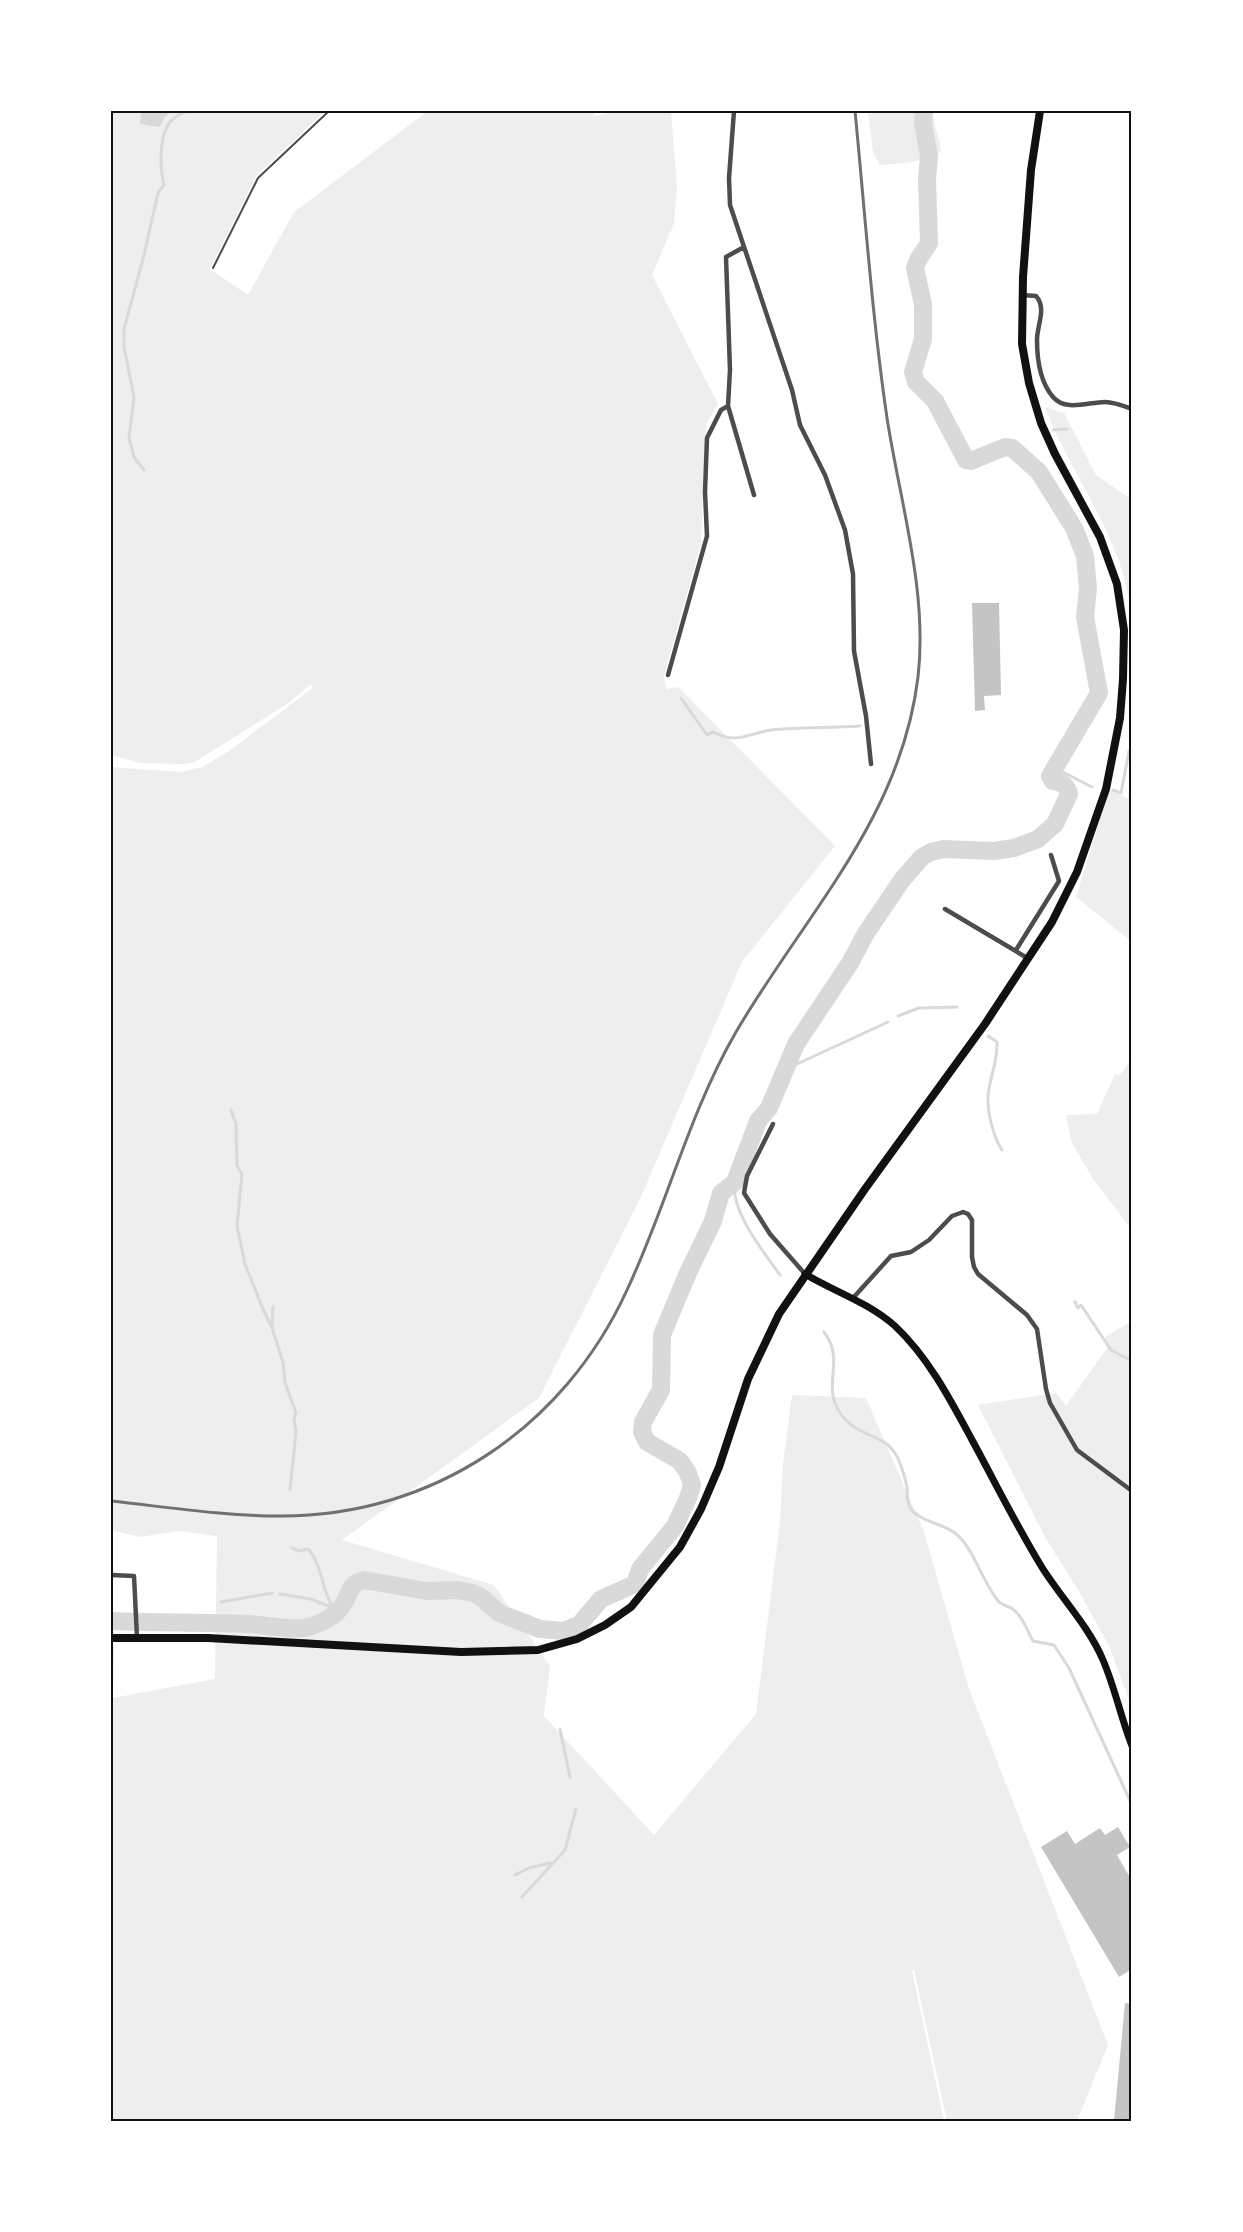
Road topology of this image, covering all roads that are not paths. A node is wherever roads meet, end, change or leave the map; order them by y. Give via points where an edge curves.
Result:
1 (329, 111) edge
2 (734, 111) edge
3 (1040, 111) edge
4 (744, 247) junction
5 (213, 268) dead end
6 (1022, 296) junction
7 (728, 406) junction
8 (1132, 410) edge
9 (754, 495) dead end
10 (668, 675) dead end
11 (870, 764) dead end
12 (1051, 855) dead end
13 (945, 909) dead end
14 (1016, 950) junction
15 (1029, 958) junction
16 (772, 1124) dead end
17 (805, 1274) junction
18 (853, 1298) junction
19 (1132, 1491) edge
20 (111, 1575) edge
21 (111, 1638) edge
22 (137, 1638) junction
23 (1132, 1746) edge

1 - 5 lane via 258,178
2 - 4 street via 729,194
3 - 6 main road
4 - 7 street via 726,258
4 - 11 street via 801,425 845,530 853,574 854,651
6 - 8 street via 1036,296 1040,301 1039,368 1054,399 1069,406 1108,402
6 - 15 main road via 1022,344 1034,403 1055,454 1110,561 1121,606 1125,655 1120,718 1106,789 1068,895
7 - 9 street
7 - 10 street via 721,411 707,438 707,536
12 - 14 street via 1059,881
13 - 14 street
14 - 15 street
15 - 17 main road
16 - 17 street via 747,1176 744,1193 770,1234
17 - 18 main road
17 - 22 main road via 778,1314 748,1379 719,1467 680,1547 631,1607 605,1625 577,1639 538,1650 461,1652 208,1638
18 - 19 street via 891,1256 911,1252 952,1216 968,1214 972,1220 974,1267 1027,1315 1036,1329 1050,1403 1077,1450
18 - 23 main road via 896,1327 928,1365 954,1405 1043,1569 1103,1660
20 - 22 street via 134,1576
21 - 22 main road

